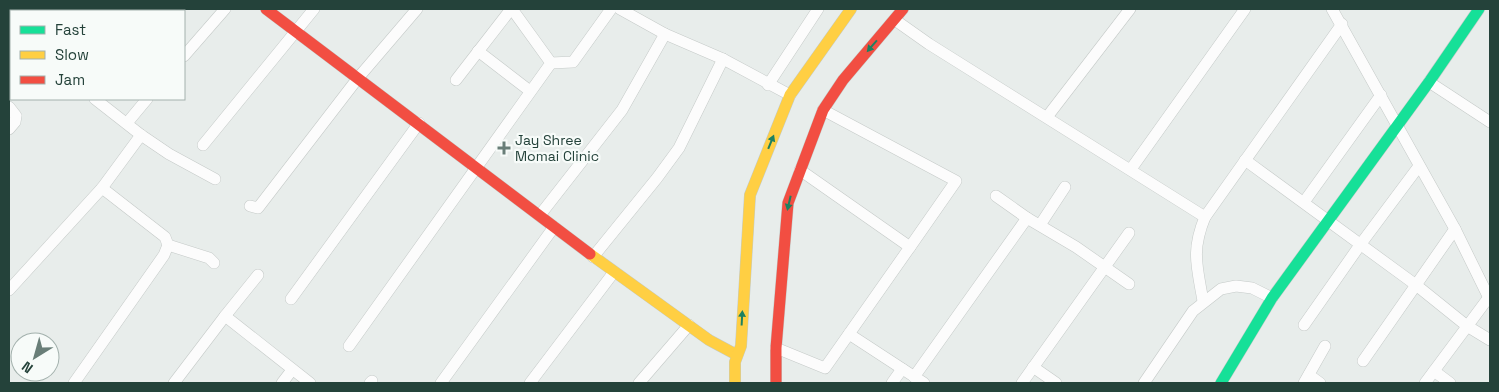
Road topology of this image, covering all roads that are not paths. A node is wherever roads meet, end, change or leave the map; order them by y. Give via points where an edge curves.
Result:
1 (225, 9) edge
2 (266, 9) edge
3 (314, 9) edge
4 (417, 9) edge
5 (511, 9) edge
6 (611, 9) edge
7 (620, 9) edge
8 (818, 9) edge
9 (851, 9) edge
10 (903, 9) edge
11 (1130, 9) edge
12 (1244, 9) edge
13 (1332, 9) edge
14 (1479, 9) edge
15 (895, 20) junction
16 (1342, 24) junction
17 (296, 32) junction
18 (665, 34) junction
19 (478, 51) junction
20 (185, 55) edge
21 (723, 59) junction
22 (551, 63) junction
23 (358, 78) junction
24 (456, 80) dead end
25 (1429, 82) junction
26 (768, 85) junction
27 (530, 91) junction
28 (790, 95) junction
29 (1380, 95) junction
30 (96, 100) edge
31 (146, 100) edge
32 (9, 107) edge
33 (822, 110) junction
34 (1047, 118) junction
35 (1490, 122) edge
36 (127, 123) junction
37 (419, 123) junction
38 (1397, 126) junction
39 (9, 129) edge
40 (141, 135) junction
41 (203, 145) dead end
42 (1245, 160) junction
43 (1419, 166) junction
44 (476, 167) junction
45 (1131, 169) junction
46 (800, 170) junction
47 (215, 179) dead end
48 (1065, 187) dead end
49 (102, 188) junction
50 (996, 196) dead end
51 (1304, 202) junction
52 (250, 206) dead end
53 (540, 214) junction
54 (1205, 216) junction
55 (1027, 218) junction
56 (1327, 220) junction
57 (1040, 225) junction
58 (554, 227) junction
59 (1455, 229) junction
60 (1128, 233) dead end
61 (168, 245) junction
62 (1360, 245) junction
63 (910, 247) junction
64 (593, 256) junction
65 (214, 263) dead end
66 (1105, 267) junction
67 (614, 272) junction
68 (258, 275) dead end
69 (1129, 284) dead end
70 (1416, 285) junction
71 (9, 290) edge
72 (1272, 298) junction
73 (1490, 298) edge
74 (292, 299) dead end
75 (1204, 301) junction
76 (224, 316) junction
77 (689, 325) junction
78 (1304, 325) dead end
79 (1468, 326) junction
80 (849, 334) junction
81 (1490, 340) edge
82 (753, 341) dead end
83 (771, 345) junction
84 (349, 346) dead end
85 (1325, 346) dead end
86 (739, 351) junction
87 (1363, 362) dead end
88 (1034, 368) junction
89 (902, 369) junction
90 (292, 370) junction
91 (1434, 372) junction
92 (1307, 379) edge
93 (919, 380) edge
94 (74, 383) edge
95 (174, 383) edge
96 (282, 383) edge
97 (310, 383) edge
98 (441, 383) edge
99 (530, 383) edge
100 (639, 383) edge
101 (735, 383) edge
102 (776, 383) edge
103 (892, 383) edge
104 (1022, 383) edge
105 (1056, 383) edge
106 (1144, 383) edge
107 (1220, 383) edge
108 (1320, 383) edge
109 (1425, 383) edge
110 (1450, 383) edge

1 - 20 street
2 - 17 main road
3 - 17 street
4 - 23 street
5 - 19 street
5 - 22 street
6 - 22 street via 573,62
7 - 18 street
8 - 26 street
9 - 28 main road
10 - 15 main road
11 - 34 street
12 - 45 street
13 - 16 street
14 - 25 main road
15 -> 33 main road via 843,80
15 - 34 street
16 - 29 street
16 - 42 street
17 - 23 main road
17 - 41 street
18 - 21 street
18 - 53 street via 622,110
19 - 24 street
19 - 27 street
21 - 26 street
21 - 64 street via 678,148
22 - 27 street
23 - 37 main road
23 - 52 street via 258,208
25 - 35 street
25 - 38 main road
26 - 28 street
27 - 44 street
86 -> 28 main road via 750,195
29 - 38 street
29 - 51 street
30 - 36 street
31 - 36 street
32 - 39 street via 16,116
33 - 46 main road
33 - 63 street via 956,181
34 - 45 street
36 - 40 street
37 - 44 main road
37 - 74 street
38 - 43 street
38 - 56 main road
40 - 47 street
40 - 49 street
42 - 51 street
42 - 54 street
43 - 59 street
43 - 62 street
44 - 53 main road
44 - 84 street
45 - 54 street
46 - 63 street
46 -> 83 main road via 788,203
48 - 57 street
49 - 61 street via 165,237
49 - 71 street
50 - 55 street
51 - 56 street
53 - 58 main road
54 - 75 street via 1196,246
55 - 57 street
55 - 93 street
56 - 62 street
56 - 72 main road
57 - 66 street
58 - 64 main road
58 - 98 street
59 - 70 street
59 - 73 street
60 - 66 street
61 - 65 street via 209,258
61 - 94 street
62 - 70 street
62 - 78 street
63 - 80 street
64 - 67 main road
66 - 69 street
66 - 88 street
67 - 77 main road
67 - 99 street
68 - 76 street
70 - 79 street
70 - 87 street
72 - 75 street via 1252,288 1236,286 1221,289
72 - 107 main road
73 - 79 street
75 - 106 street via 1193,311
76 - 90 street
76 - 95 street
77 - 86 main road via 710,340
77 - 100 street
79 - 81 street
79 - 91 street
80 - 83 street via 826,368
80 - 89 street
82 - 86 main road
83 - 102 main road via 777,371
85 - 92 street
86 - 101 main road via 735,362
88 - 104 street
88 - 105 street
89 - 93 street
89 - 103 street
90 - 96 street
90 - 97 street
91 - 109 street
91 - 110 street
92 - 108 street

